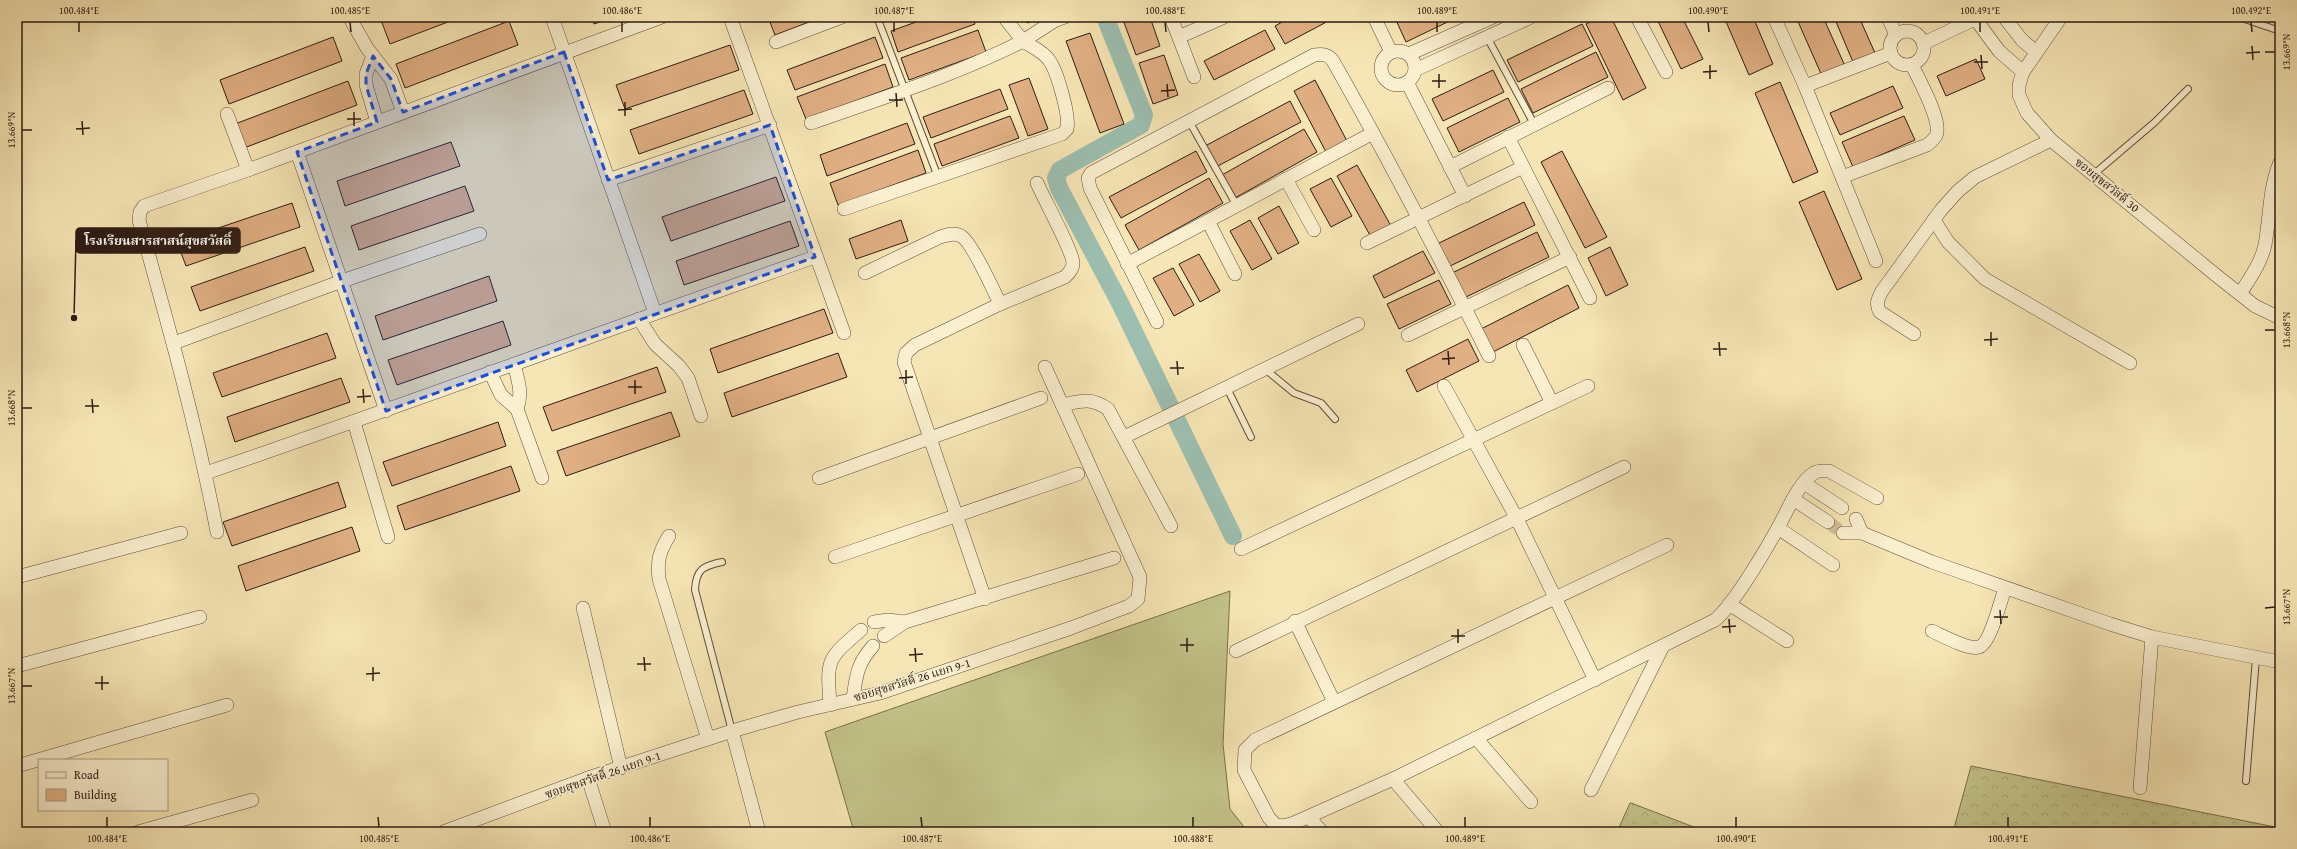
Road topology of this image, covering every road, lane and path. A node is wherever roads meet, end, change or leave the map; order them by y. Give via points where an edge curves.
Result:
1 (552, 17) edge
2 (662, 17) edge
3 (730, 17) edge
4 (842, 17) edge
5 (877, 17) edge
6 (1004, 17) edge
7 (1065, 17) edge
8 (1171, 17) edge
9 (1224, 17) edge
10 (1374, 17) edge
11 (1493, 17) edge
12 (1531, 17) edge
13 (1637, 17) edge
14 (1774, 17) edge
15 (1888, 17) edge
16 (2004, 17) edge
17 (2061, 17) edge
18 (2239, 17) edge
19 (1976, 18) edge
20 (352, 20) dead end
21 (2280, 32) edge
22 (1896, 35) junction
23 (1179, 37) junction
24 (1487, 37) junction
25 (1023, 41) junction
26 (776, 42) dead end
27 (1924, 43) junction
28 (564, 52) junction
29 (1391, 52) junction
30 (2036, 52) junction
31 (1891, 53) junction
32 (1408, 54) junction
33 (373, 56) junction
34 (1912, 65) junction
35 (1415, 70) junction
36 (1666, 72) dead end
37 (2024, 72) junction
38 (1194, 77) dead end
39 (1407, 82) junction
40 (1805, 86) junction
41 (1608, 88) dead end
42 (906, 89) junction
43 (2188, 89) dead end
44 (402, 112) junction
45 (227, 114) dead end
46 (1189, 121) junction
47 (377, 122) junction
48 (811, 123) dead end
49 (1534, 124) junction
50 (770, 125) junction
51 (1373, 133) junction
52 (1508, 138) junction
53 (2051, 140) junction
54 (297, 152) junction
55 (2280, 162) edge
56 (1450, 167) junction
57 (1523, 167) junction
58 (248, 170) junction
59 (2094, 174) junction
60 (938, 177) junction
61 (1842, 177) junction
62 (1286, 179) junction
63 (608, 180) junction
64 (1037, 183) dead end
65 (1464, 196) junction
66 (1236, 206) junction
67 (844, 209) dead end
68 (1420, 218) junction
69 (1934, 220) junction
70 (1208, 221) junction
71 (1314, 230) dead end
72 (480, 234) dead end
73 (1367, 243) dead end
74 (815, 257) junction
75 (1570, 257) junction
76 (1876, 261) dead end
77 (1127, 264) junction
78 (865, 273) dead end
79 (1235, 274) dead end
80 (342, 282) junction
81 (2240, 294) junction
82 (1590, 298) dead end
83 (1000, 304) junction
84 (1465, 308) junction
85 (655, 313) junction
86 (2280, 318) edge
87 (640, 319) junction
88 (1158, 322) dead end
89 (1358, 324) dead end
90 (844, 333) dead end
91 (1914, 334) dead end
92 (1408, 335) dead end
93 (174, 343) junction
94 (1523, 345) dead end
95 (1489, 356) dead end
96 (514, 364) junction
97 (2130, 364) dead end
98 (1045, 367) dead end
99 (1265, 369) junction
100 (490, 372) junction
101 (1444, 386) dead end
102 (1588, 386) dead end
103 (1227, 388) junction
104 (1041, 398) dead end
105 (1552, 403) junction
106 (1062, 405) junction
107 (517, 409) junction
108 (386, 411) junction
109 (701, 416) dead end
110 (1335, 419) dead end
111 (354, 422) junction
112 (1124, 437) junction
113 (1251, 437) dead end
114 (1474, 438) junction
115 (929, 440) junction
116 (1624, 467) dead end
117 (206, 473) junction
118 (1078, 474) dead end
119 (542, 478) dead end
120 (819, 478) dead end
121 (1804, 483) junction
122 (1877, 498) dead end
123 (1793, 499) junction
124 (1842, 508) dead end
125 (956, 516) junction
126 (1516, 517) junction
127 (1856, 519) dead end
128 (1828, 522) tunnel mouth
129 (1171, 526) dead end
130 (1778, 528) junction
131 (217, 532) dead end
132 (181, 533) dead end
133 (1843, 533) tunnel mouth
134 (1862, 533) junction
135 (388, 536) dead end
136 (669, 536) dead end
137 (1667, 545) dead end
138 (1241, 549) dead end
139 (835, 557) dead end
140 (1114, 558) dead end
141 (722, 562) dead end
142 (1834, 565) dead end
143 (17, 577) edge
144 (2005, 588) junction
145 (1555, 596) junction
146 (985, 599) junction
147 (1729, 604) junction
148 (583, 608) dead end
149 (200, 617) dead end
150 (874, 622) dead end
151 (905, 622) junction
152 (1295, 622) junction
153 (861, 630) dead end
154 (1932, 631) dead end
155 (884, 636) dead end
156 (2152, 637) junction
157 (1788, 641) dead end
158 (845, 644) junction
159 (873, 646) dead end
160 (1663, 646) junction
161 (1236, 651) dead end
162 (862, 658) junction
163 (2256, 658) junction
164 (2280, 662) edge
165 (17, 666) edge
166 (1595, 680) junction
167 (853, 699) junction
168 (1334, 702) junction
169 (227, 705) dead end
170 (830, 705) junction
171 (732, 731) junction
172 (1476, 738) junction
173 (708, 739) junction
174 (41, 759) edge
175 (38, 760) edge
176 (17, 766) edge
177 (621, 768) junction
178 (588, 778) junction
179 (1393, 779) junction
180 (2246, 781) dead end
181 (2140, 788) dead end
182 (1591, 790) dead end
183 (252, 800) dead end
184 (1530, 802) dead end
185 (1309, 816) junction
186 (138, 832) edge
187 (443, 832) edge
188 (605, 832) edge
189 (759, 832) edge
190 (1322, 832) edge
191 (1438, 832) edge

1 - 28 street
2 - 28 street
3 - 50 street
4 - 26 street
5 - 42 lane
6 - 25 street
7 - 25 street
8 - 23 street
9 - 23 street
10 - 29 street
11 - 32 street
12 - 24 street
13 - 36 street
14 - 40 street
15 - 22 street
16 - 30 street via 2022,40
17 - 30 street, ซอยสุขสวัสดิ์ 30
18 - 21 lane
19 - 27 street
19 - 37 street via 1999,51
20 - 33 street
22 - 27 street via 1915,33
22 - 31 street via 1890,46
23 - 38 street
24 - 35 street
24 - 49 lane
25 - 42 street via 998,54
25 - 60 street via 1050,60 1068,111 1067,129 1062,134
27 - 34 street via 1922,56
28 - 44 street
28 - 63 street
29 - 32 street via 1402,51
29 - 39 street via 1382,63 1383,75 1393,84
30 - 37 street, ซอยสุขสวัสดิ์ 30
31 - 34 street via 1898,63
31 - 40 street
32 - 35 street via 1413,59
33 - 44 street via 391,79
33 - 47 street via 366,74 366,85
34 - 61 street via 1936,121 1937,132 1934,138 1927,145
35 - 39 street
37 - 53 street, ซอยสุขสวัสดิ์ 30 via 2019,86 2022,103 2037,126
39 - 56 street
40 - 61 street
41 - 49 street
42 - 48 street
42 - 60 lane
43 - 59 lane via 2155,122
44 - 47 street
45 - 58 street
46 - 51 street via 1314,55 1322,54 1329,56 1333,61
46 - 66 lane
46 - 77 street via 1095,169 1088,178 1090,188
47 - 54 street
49 - 52 street
50 - 63 street
50 - 74 street
51 - 62 street
51 - 68 street
52 - 56 street
52 - 57 street
53 - 59 street, ซอยสุขสวัสดิ์ 30
53 - 69 street via 1975,177
54 - 58 street
54 - 80 street
55 - 81 street via 2272,193 2265,246 2259,263
56 - 65 street
57 - 65 street
57 - 75 street
58 - 93 street via 144,206 140,212 139,220
59 - 81 street, ซอยสุขสวัสดิ์ 30
60 - 67 street
61 - 76 street
62 - 66 street
62 - 71 street
63 - 85 street
64 - 83 street via 1073,263 1066,277
65 - 68 street
66 - 70 street
68 - 73 street
68 - 84 street
69 - 91 street via 1877,300 1880,312
69 - 97 street via 1948,242 1985,279
70 - 77 street
70 - 79 street
72 - 80 street
74 - 85 street
74 - 90 street
75 - 82 street
75 - 84 street
77 - 88 street
78 - 83 street via 940,237 952,234 962,236 970,246
80 - 93 street
80 - 108 street
81 - 86 street, ซอยสุขสวัสดิ์ 30 via 2255,306
83 - 115 street via 915,345 906,353 904,362
84 - 92 street
84 - 95 street
85 - 87 street
87 - 96 street
87 - 109 street via 655,344 688,378
89 - 99 street
93 - 117 street
94 - 105 street
96 - 100 street
96 - 107 street via 521,390
98 - 106 street, ซอยสุขสวัสดิ์ 26 แยก 9-1
99 - 103 street
99 - 110 lane via 1294,393 1321,403
100 - 107 street via 501,395
100 - 108 street
101 - 114 street
102 - 105 street
103 - 112 street
103 - 113 lane
104 - 115 street
105 - 114 street
106 - 112 street via 1086,400 1097,401 1108,409
106 - 167 street, ซอยสุขสวัสดิ์ 26 แยก 9-1 via 1140,577 1138,599 1129,606 1071,628 880,693
107 - 119 street
108 - 111 street
111 - 117 street
111 - 135 street
112 - 129 street
114 - 126 street
114 - 138 street
115 - 120 street
115 - 125 street
116 - 126 street
117 - 131 street
118 - 125 street
121 - 122 street via 1813,473 1820,470 1829,471
121 - 123 street
121 - 124 street
123 - 128 street
123 - 130 street
125 - 139 street
125 - 146 street
126 - 145 street
126 - 152 street
127 - 134 street
130 - 142 street
130 - 147 street
132 - 143 street
133 - 134 street
134 - 144 street via 1891,547
136 - 173 street via 660,550 657,563 659,579
137 - 145 street
140 - 146 street
141 - 171 lane via 707,565 700,571 695,579 695,590
144 - 154 street via 1987,641 1980,647 1967,646
144 - 156 street
145 - 166 street
145 - 168 street
146 - 151 street
147 - 157 street
147 - 160 street via 1715,620
148 - 177 street
149 - 165 street
150 - 151 street
151 - 155 street
152 - 161 street
152 - 168 street
153 - 158 street
156 - 163 street
156 - 181 street
158 - 162 street
158 - 170 street via 829,663
159 - 162 street
160 - 166 street
160 - 182 street
162 - 167 street via 856,674
163 - 164 street
163 - 180 lane
166 - 172 street
167 - 170 street, ซอยสุขสวัสดิ์ 26 แยก 9-1
168 - 185 street via 1255,740 1245,750 1243,758 1244,770 1269,818 1276,825 1284,826
169 - 174 street
170 - 171 street, ซอยสุขสวัสดิ์ 26 แยก 9-1
171 - 173 street, ซอยสุขสวัสดิ์ 26 แยก 9-1
171 - 189 street
172 - 179 street
172 - 184 street
173 - 177 street, ซอยสุขสวัสดิ์ 26 แยก 9-1
175 - 176 street
177 - 178 street, ซอยสุขสวัสดิ์ 26 แยก 9-1
178 - 187 street, ซอยสุขสวัสดิ์ 26 แยก 9-1
178 - 188 street
179 - 185 street
179 - 191 street
183 - 186 street
185 - 190 street

